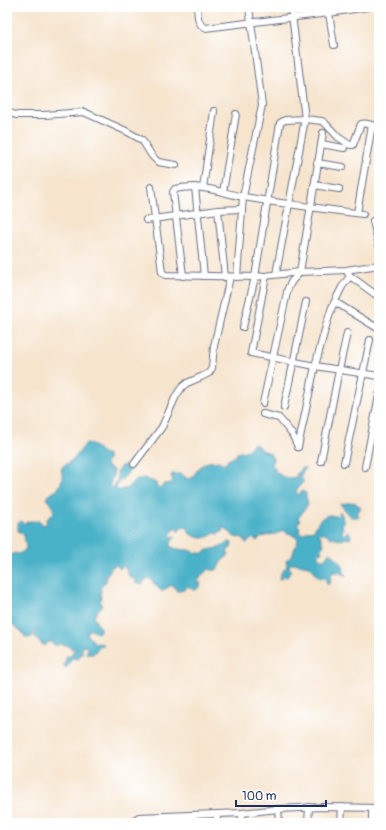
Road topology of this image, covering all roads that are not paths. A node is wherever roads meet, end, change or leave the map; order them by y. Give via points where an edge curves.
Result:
1 (197, 7) edge
2 (249, 7) edge
3 (291, 7) edge
4 (367, 7) edge
5 (352, 8) edge
6 (329, 10) edge
7 (293, 17) junction
8 (251, 22) junction
9 (334, 45) dead end
10 (214, 111) dead end
11 (7, 112) edge
12 (236, 114) dead end
13 (304, 119) junction
14 (372, 125) junction
15 (379, 129) edge
16 (323, 133) dead end
17 (321, 144) junction
18 (344, 148) dead end
19 (317, 163) junction
20 (176, 165) dead end
21 (343, 167) dead end
22 (314, 185) junction
23 (151, 187) dead end
24 (195, 187) junction
25 (203, 188) junction
26 (339, 189) dead end
27 (223, 192) junction
28 (243, 197) junction
29 (268, 201) junction
30 (289, 204) junction
31 (310, 207) junction
32 (242, 209) junction
33 (218, 210) junction
34 (197, 213) junction
35 (177, 216) junction
36 (155, 219) junction
37 (146, 220) dead end
38 (375, 224) edge
39 (379, 246) edge
40 (379, 265) edge
41 (300, 272) junction
42 (348, 273) junction
43 (276, 274) junction
44 (183, 276) junction
45 (204, 276) junction
46 (266, 276) junction
47 (227, 277) junction
48 (237, 277) junction
49 (255, 277) junction
50 (379, 297) edge
51 (306, 302) dead end
52 (335, 302) junction
53 (243, 327) dead end
54 (379, 329) edge
55 (347, 334) dead end
56 (370, 340) dead end
57 (272, 358) junction
58 (293, 362) junction
59 (315, 366) junction
60 (339, 370) junction
61 (362, 374) junction
62 (379, 376) edge
63 (379, 394) edge
64 (263, 403) dead end
65 (284, 407) dead end
66 (263, 414) dead end
67 (322, 461) dead end
68 (344, 463) dead end
69 (134, 464) dead end
70 (365, 467) dead end
71 (309, 807) junction
72 (342, 807) junction
73 (372, 808) junction
74 (379, 808) edge
75 (278, 809) junction
76 (242, 813) junction
77 (216, 814) junction
78 (190, 815) junction
79 (139, 820) edge
80 (129, 823) edge
81 (190, 823) edge
82 (216, 823) edge
83 (242, 823) edge
84 (279, 823) edge
85 (308, 823) edge
86 (340, 823) edge
87 (372, 823) edge

1 - 8 street via 199,22 205,28
2 - 8 street
3 - 7 street
4 - 5 street
5 - 6 street
6 - 7 street
6 - 9 street
7 - 8 street
7 - 13 street
8 - 28 street via 262,105
10 - 25 street
11 - 20 street via 44,115 84,112 142,140 158,162
12 - 27 street
13 - 14 street via 322,121 350,145 354,143 361,124
13 - 29 street via 285,120 280,123
13 - 30 street
14 - 15 street
14 - 31 street via 360,213
16 - 17 street
17 - 18 street
17 - 19 street
19 - 21 street
19 - 22 street
22 - 26 street
22 - 31 street
23 - 36 street
24 - 25 street
24 - 34 street
24 - 35 street via 174,190
25 - 27 street
27 - 28 street
28 - 29 street
28 - 32 street
29 - 30 street
29 - 49 street
30 - 31 street
30 - 43 street
31 - 41 street
32 - 33 street
32 - 48 street
33 - 34 street
33 - 47 street
34 - 35 street
34 - 45 street
35 - 36 street
35 - 44 street
36 - 37 street
36 - 44 street via 162,272 165,275
38 - 39 street
40 - 42 street
41 - 42 street
41 - 43 street
41 - 57 street via 288,288
42 - 50 street
42 - 52 street
43 - 46 street
44 - 45 street
45 - 47 street
46 - 49 street
46 - 57 street via 251,353
47 - 48 street
47 - 69 street via 212,368 209,373 182,387 162,426
48 - 49 street
49 - 53 street
51 - 58 street
52 - 54 street
52 - 59 street
55 - 60 street
56 - 61 street
57 - 58 street
57 - 64 street
58 - 59 street
58 - 65 street
59 - 60 street
59 - 66 street via 298,447 292,434 279,418
60 - 61 street
60 - 67 street
61 - 62 street
61 - 68 street
63 - 70 street
71 - 72 street
71 - 75 street
71 - 85 street
72 - 73 street
72 - 86 street
73 - 74 street
73 - 87 street
75 - 76 street
75 - 84 street
76 - 77 street
76 - 83 street
77 - 78 street
77 - 82 street
78 - 79 street
78 - 81 street
79 - 80 street

